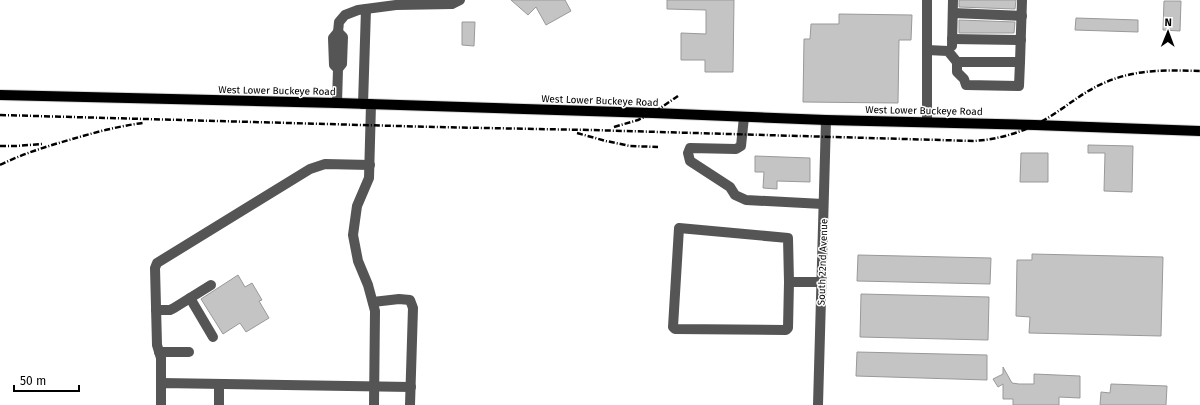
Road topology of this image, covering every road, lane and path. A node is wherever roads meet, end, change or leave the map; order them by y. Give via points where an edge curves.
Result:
1 (460, 0) edge
2 (927, 0) edge
3 (953, 0) edge
4 (1022, 0) edge
5 (366, 9) junction
6 (953, 13) junction
7 (1022, 16) junction
8 (952, 39) junction
9 (1021, 40) junction
10 (927, 50) junction
11 (954, 58) junction
12 (1020, 62) junction
13 (0, 95) edge
14 (338, 103) junction
15 (367, 104) junction
16 (744, 117) junction
17 (826, 120) junction
18 (927, 121) junction
19 (1200, 131) edge
20 (370, 165) junction
21 (823, 204) junction
22 (789, 282) junction
23 (821, 282) junction
24 (211, 285) dead end
25 (190, 298) junction
26 (373, 302) junction
27 (156, 310) junction
28 (213, 337) dead end
29 (159, 352) junction
30 (189, 352) dead end
31 (161, 383) junction
32 (219, 384) junction
33 (374, 387) junction
34 (410, 388) junction
35 (161, 405) edge
36 (219, 405) edge
37 (374, 405) edge
38 (410, 405) edge
39 (818, 405) edge

1 - 5 street via 452,4 396,5
2 - 10 street
3 - 6 street
4 - 7 street
5 - 14 street via 345,15 339,22 338,32 343,38 342,64 338,69
5 - 15 street
6 - 7 street
6 - 8 street
7 - 9 street
8 - 9 street
8 - 11 street
9 - 12 street
10 - 11 street via 945,50
10 - 18 street
11 - 12 street
11 - 12 street via 957,72 966,85 1019,86
13 - 14 main road, West Lower Buckeye Road
14 - 15 main road, West Lower Buckeye Road
15 - 16 main road, West Lower Buckeye Road
15 - 20 street
16 - 17 main road, West Lower Buckeye Road
16 - 21 street via 741,146 736,149 690,148 690,161 730,188 735,195 746,200
17 - 18 main road, West Lower Buckeye Road
17 - 21 street, South 22nd Avenue
18 - 19 main road, West Lower Buckeye Road
20 - 26 street via 370,178 357,206 353,235 358,261
20 - 27 street via 325,164 310,169 158,261
21 - 23 street, South 22nd Avenue
22 - 22 street via 786,330 673,327 679,228 788,238
22 - 23 street
23 - 39 street, South 22nd Avenue
24 - 25 street
25 - 27 street via 170,310
25 - 28 street
26 - 33 street
26 - 34 street via 410,300 413,308
27 - 29 street
29 - 30 street
29 - 31 street
31 - 32 street
31 - 35 street
32 - 33 street
32 - 36 street
33 - 34 street
33 - 37 street
34 - 38 street

